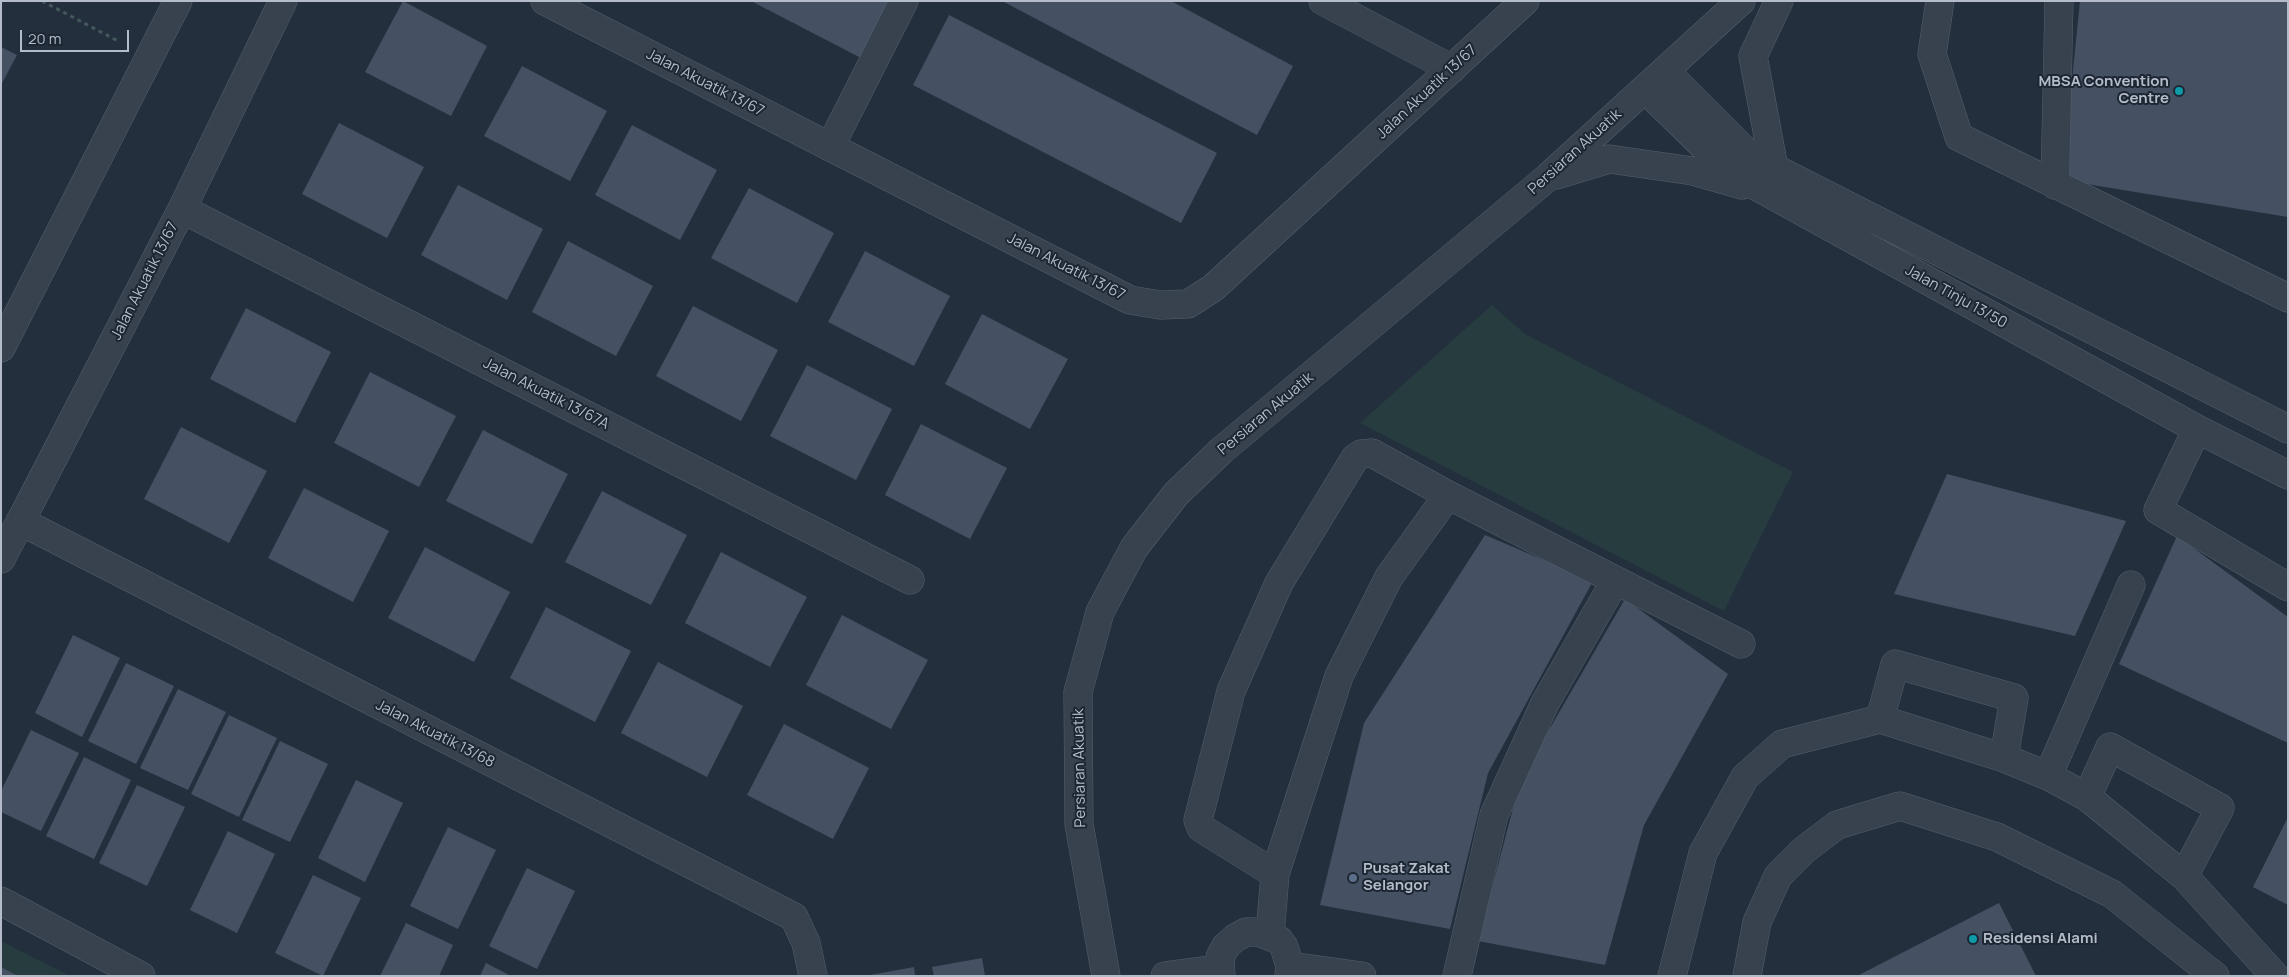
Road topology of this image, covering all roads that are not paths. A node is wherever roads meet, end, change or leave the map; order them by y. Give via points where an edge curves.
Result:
1 (178, 1) edge
2 (283, 1) edge
3 (545, 1) edge
4 (904, 1) edge
5 (1323, 1) edge
6 (1525, 1) edge
7 (1741, 1) edge
8 (1779, 1) edge
9 (1940, 1) edge
10 (2059, 1) edge
11 (1452, 69) junction
12 (1665, 71) junction
13 (1645, 89) junction
14 (830, 147) junction
15 (1547, 178) junction
16 (1767, 179) junction
17 (2055, 185) junction
18 (182, 208) junction
19 (2288, 298) edge
20 (1, 348) edge
21 (2197, 428) junction
22 (2288, 429) edge
23 (2288, 475) edge
24 (1448, 495) junction
25 (20, 521) junction
26 (1, 559) edge
27 (910, 580) dead end
28 (1615, 581) junction
29 (2131, 586) dead end
30 (2288, 587) edge
31 (1741, 644) dead end
32 (1880, 719) junction
33 (2004, 758) junction
34 (2048, 776) junction
35 (2087, 797) junction
36 (1275, 874) junction
37 (2184, 876) junction
38 (1, 901) edge
39 (1270, 935) junction
40 (1290, 971) edge
41 (1220, 972) edge
42 (141, 976) edge
43 (812, 976) edge
44 (1106, 976) edge
45 (1165, 976) edge
46 (1362, 976) edge
47 (1457, 976) edge
48 (1672, 976) edge
49 (1746, 976) edge
50 (2215, 976) edge
51 (2276, 976) edge

1 - 20 street
2 - 18 street, Jalan Akuatik 13/67
3 - 14 street, Jalan Akuatik 13/67
4 - 14 street
5 - 11 street
6 - 11 street, Jalan Akuatik 13/67
7 - 12 street, Persiaran Akuatik
8 - 16 street via 1754,56
9 - 17 street via 1932,54 1958,137
10 - 17 street
11 - 14 street, Jalan Akuatik 13/67 via 1213,288 1188,304 1160,305 1130,300
12 - 13 street, Persiaran Akuatik
12 - 16 street, Jalan Tinju 13/50 via 1756,159
13 - 15 street, Persiaran Akuatik
13 - 16 street, Jalan Tinju 13/50 via 1724,166
15 - 16 street via 1609,158
15 - 44 street, Persiaran Akuatik via 1222,450 1176,494 1134,548 1100,612 1078,692 1079,824
16 - 21 street, Jalan Tinju 13/50
16 - 22 street, Jalan Tinju 13/50
17 - 19 street
18 - 25 street, Jalan Akuatik 13/67
18 - 27 street, Jalan Akuatik 13/67A
21 - 23 street, Jalan Tinju 13/50
21 - 30 street via 2158,510
24 - 28 street
24 - 36 street via 1389,577 1339,676
24 - 36 street via 1372,453 1361,454 1355,458 1279,584 1231,690 1198,820 1201,828
25 - 26 street, Jalan Akuatik 13/67
25 - 43 street, Jalan Akuatik 13/68 via 794,917 806,943
28 - 31 street
28 - 47 street via 1545,703 1494,815
29 - 34 street
32 - 33 street
32 - 33 street via 1895,664 2014,698
32 - 48 street via 1782,744 1745,777 1703,853
33 - 34 street
34 - 35 street
35 - 37 street
35 - 37 street via 2110,747 2220,808
36 - 39 street
37 - 51 street
38 - 42 street
39 - 40 street via 1284,947
39 - 41 street via 1246,932 1235,938 1220,958
40 - 46 street
41 - 45 street
49 - 50 street via 1757,922 1778,876 1804,850 1837,825 1900,806 1997,837 2112,894

